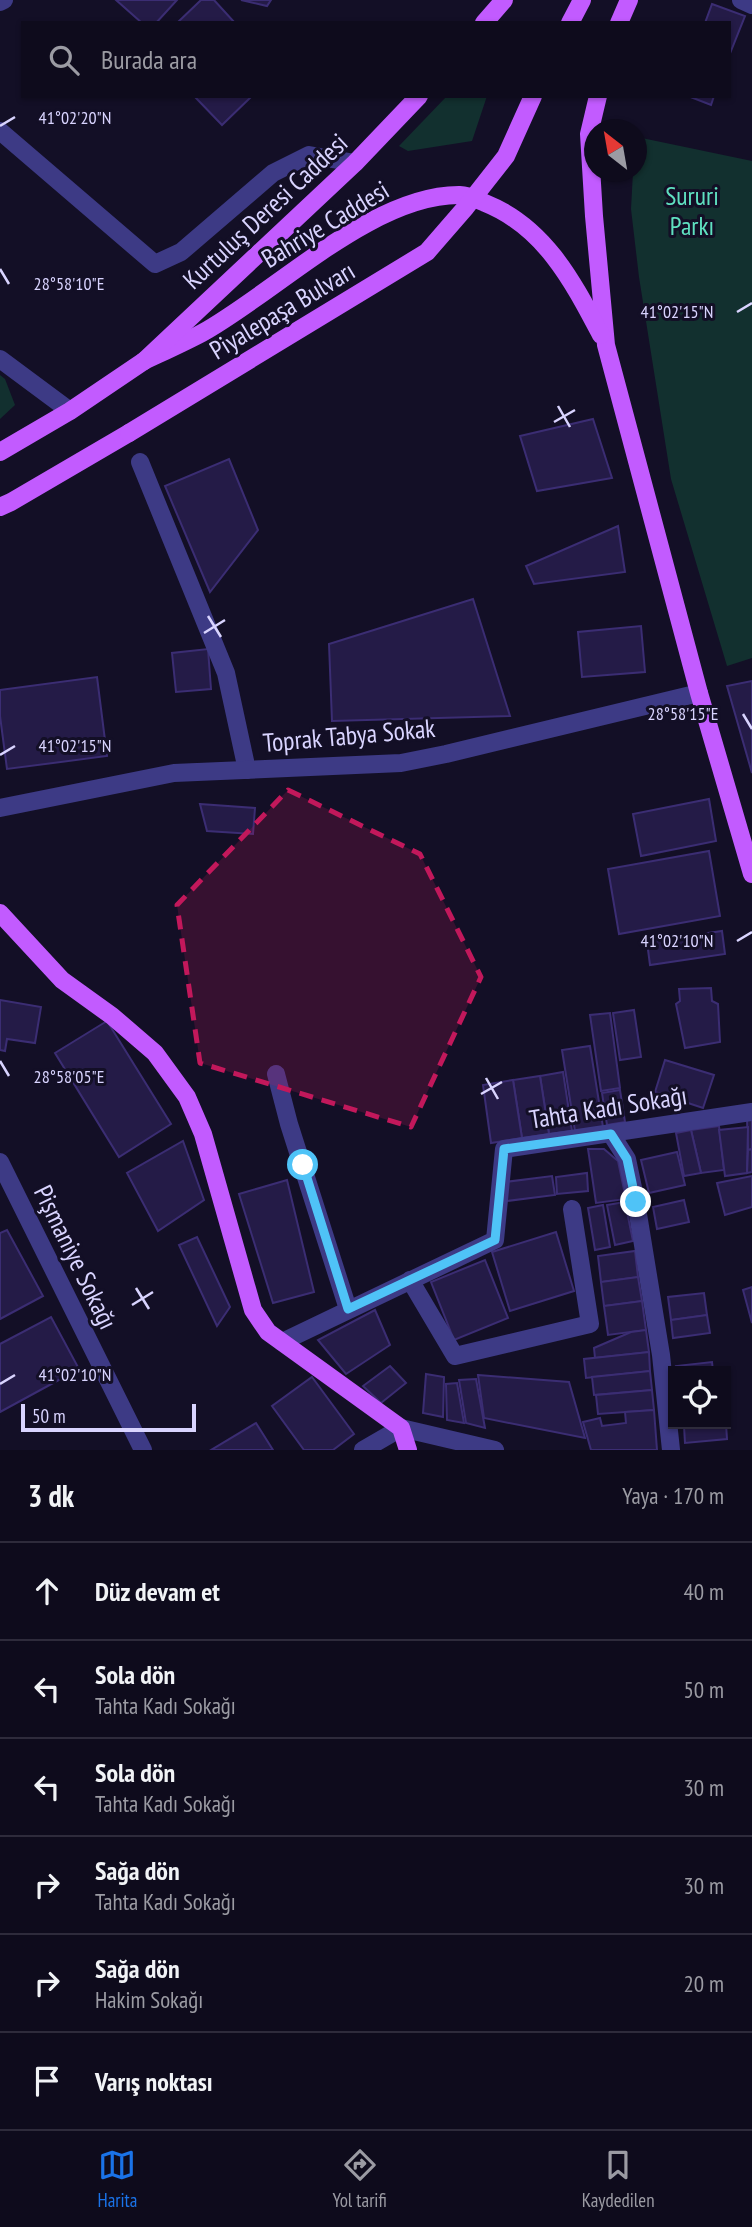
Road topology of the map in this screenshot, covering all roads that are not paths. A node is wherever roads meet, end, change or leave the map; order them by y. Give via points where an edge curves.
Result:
1 (504, 0) edge
2 (582, 0) edge
3 (629, 0) edge
4 (741, 0) edge
5 (752, 5) edge
6 (486, 21) edge
7 (571, 21) edge
8 (620, 21) edge
9 (417, 98) edge
10 (532, 98) edge
11 (598, 98) edge
12 (0, 131) edge
13 (355, 163) junction
14 (606, 345) junction
15 (0, 359) edge
16 (144, 361) junction
17 (71, 411) junction
18 (0, 452) edge
19 (140, 462) dead end
20 (0, 507) edge
21 (699, 693) junction
22 (247, 770) junction
23 (0, 808) edge
24 (752, 874) edge
25 (4, 923) edge
26 (276, 1074) dead end
27 (752, 1112) edge
28 (611, 1134) junction
29 (0, 1162) edge
30 (572, 1209) dead end
31 (410, 1280) junction
32 (348, 1309) junction
33 (282, 1342) junction
34 (401, 1428) junction
35 (143, 1450) edge
36 (363, 1450) edge
37 (408, 1450) edge
38 (495, 1450) edge
39 (671, 1450) edge

1 - 6 main road
2 - 7 main road
3 - 8 main road
4 - 5 street
9 - 13 main road, Kurtuluş Deresi Caddesi
10 - 20 main road, Piyalepaşa Bulvarı, bridge via 506,156 428,252
11 - 14 main road, Bahriye Caddesi via 589,134
12 - 13 street via 155,264 181,252 273,173 309,155
13 - 16 main road, Kurtuluş Deresi Caddesi
14 - 16 main road, Bahriye Caddesi via 570,276 545,246 506,212 463,194 414,202 358,229 202,333
14 - 21 main road, Bahriye Caddesi
15 - 17 street
16 - 17 main road
17 - 18 main road
19 - 22 street via 226,673
21 - 22 street, Toprak Tabya Sokak via 401,763
21 - 24 main road, Bahriye Caddesi
22 - 23 street, Toprak Tabya Sokak via 174,773
25 - 33 main road via 62,980 155,1053 187,1097 203,1134 253,1310 268,1332
26 - 32 street
27 - 28 street, Tahta Kadı Sokağı
28 - 31 street, Tahta Kadı Sokağı via 504,1149 495,1240
28 - 39 street via 627,1159 636,1202
29 - 35 street, Pişmaniye Sokağı
30 - 31 street via 590,1324 455,1356
31 - 32 street, Tahta Kadı Sokağı
32 - 33 street, Tahta Kadı Sokağı
33 - 34 main road
34 - 36 street
34 - 37 main road
34 - 38 street

